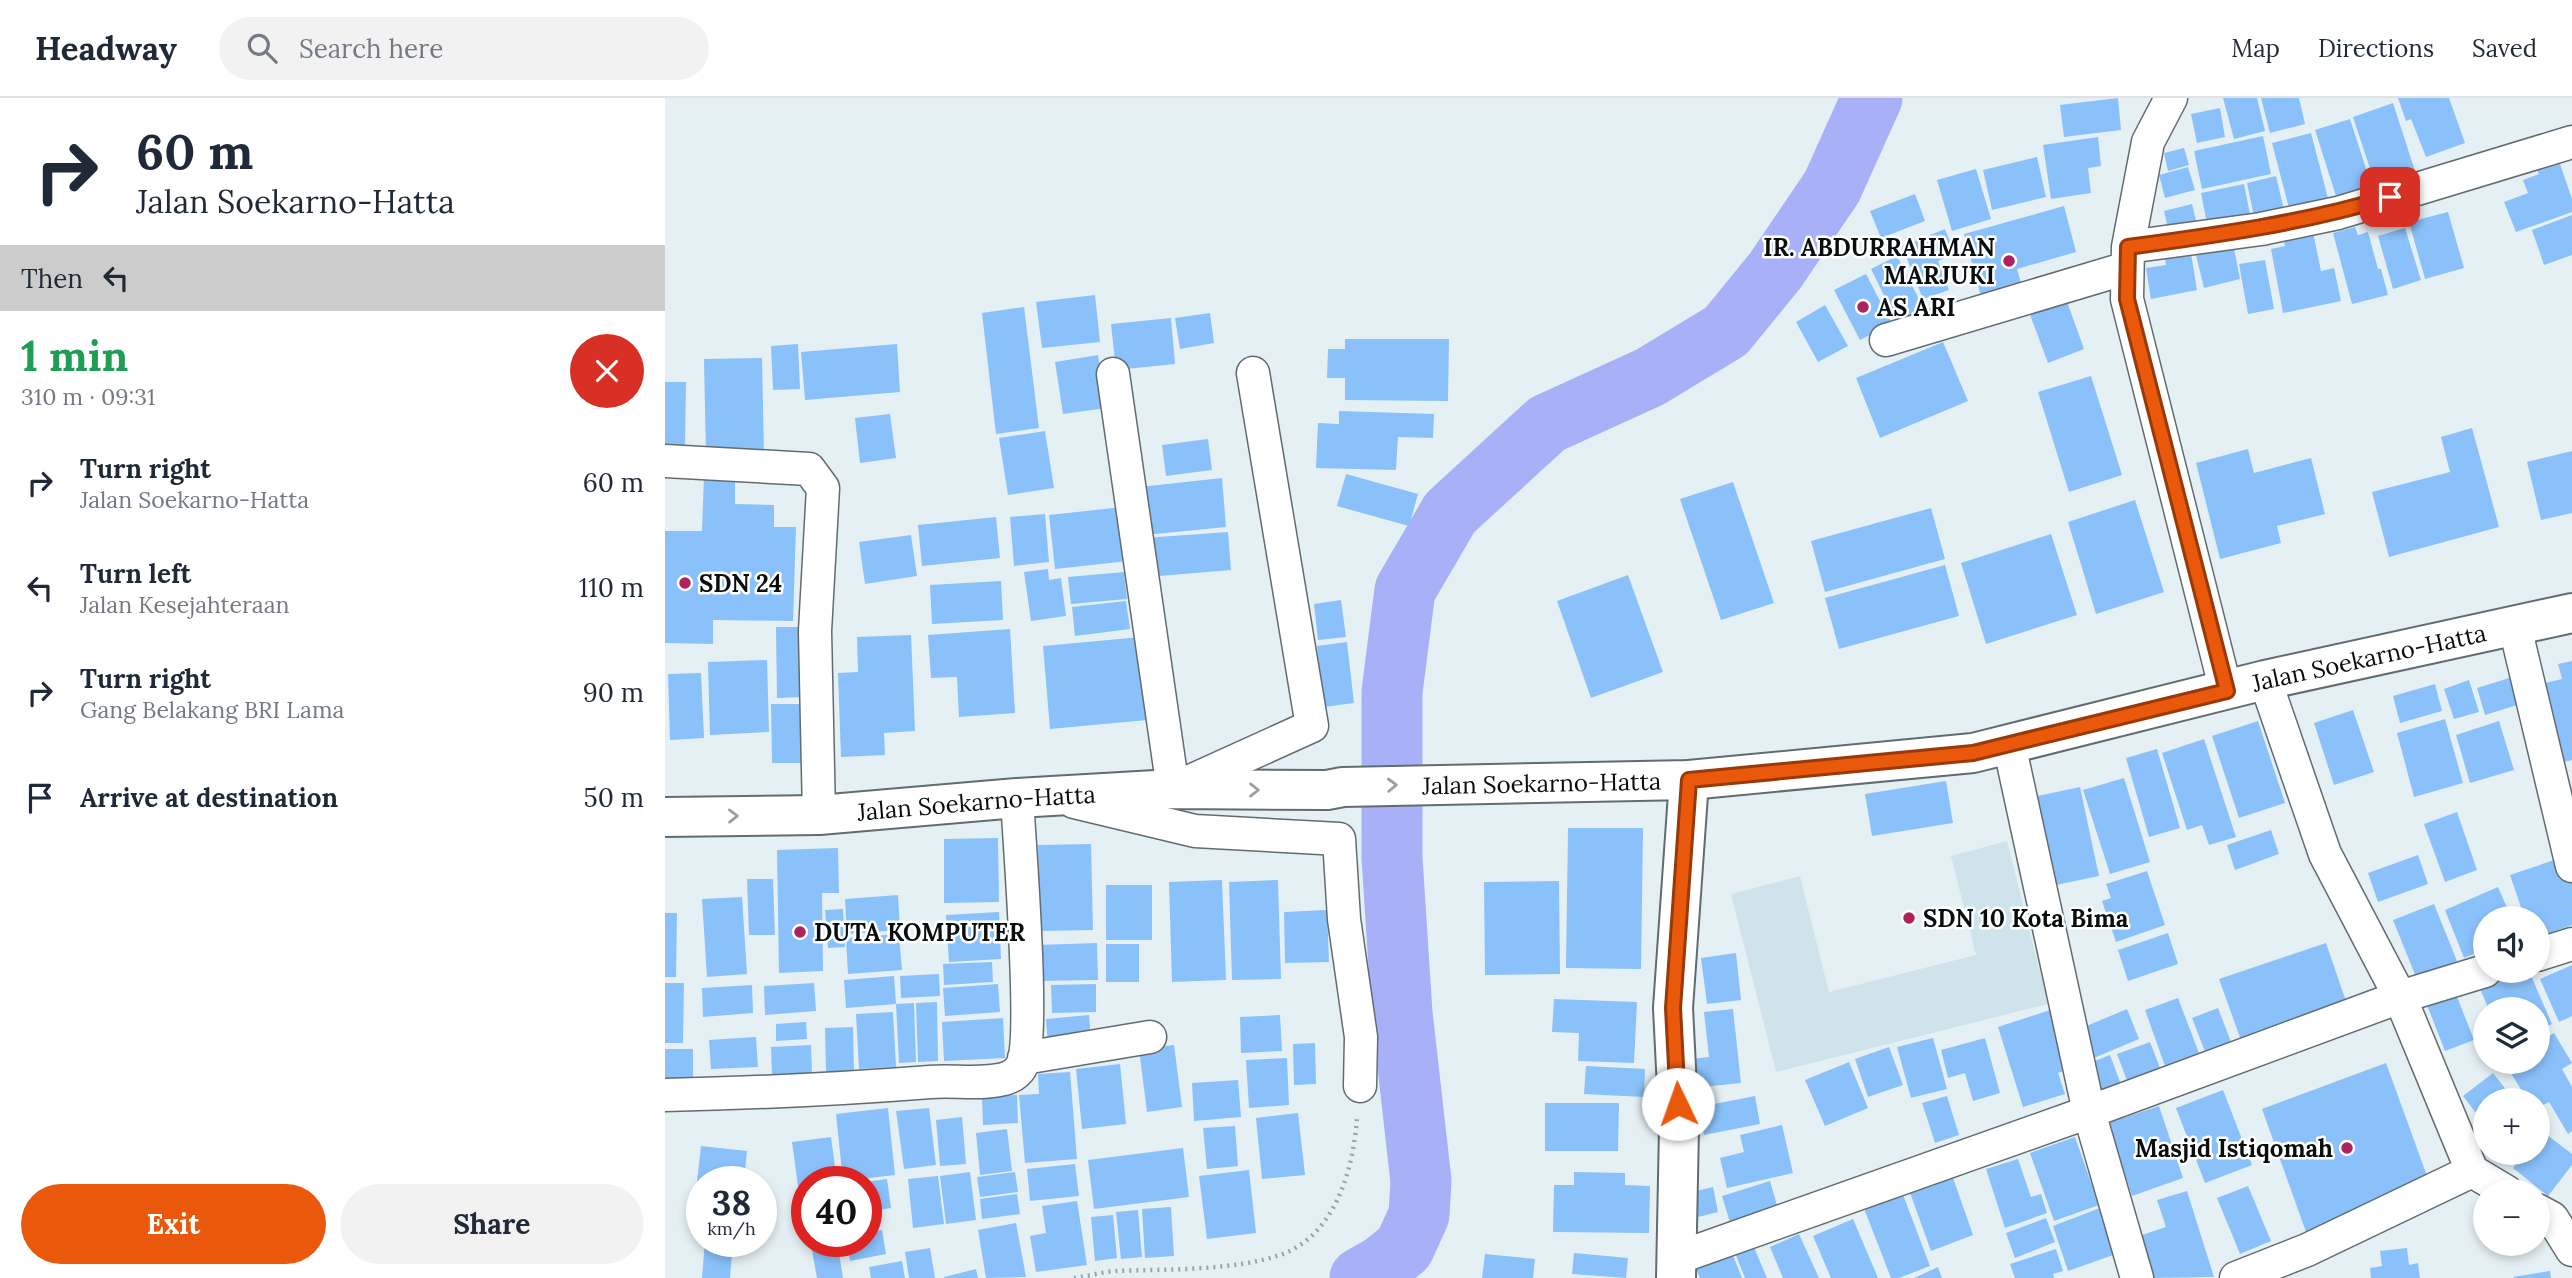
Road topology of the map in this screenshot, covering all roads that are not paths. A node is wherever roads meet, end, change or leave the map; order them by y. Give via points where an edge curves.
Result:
1 (2171, 98) edge
2 (2572, 142) edge
3 (2128, 258) junction
4 (1886, 340) dead end
5 (1253, 373) dead end
6 (1112, 374) dead end
7 (665, 461) edge
8 (2572, 613) edge
9 (2515, 627) junction
10 (2265, 680) junction
11 (2227, 691) junction
12 (2009, 744) junction
13 (1689, 780) junction
14 (1173, 789) junction
15 (1035, 797) junction
16 (819, 815) junction
17 (665, 817) edge
18 (2572, 866) edge
19 (2572, 944) edge
20 (2550, 951) edge
21 (2473, 975) edge
22 (2400, 997) junction
23 (1150, 1037) dead end
24 (1024, 1058) junction
25 (1360, 1086) road end
26 (665, 1095) edge
27 (2089, 1112) junction
28 (2472, 1171) junction
29 (2486, 1179) edge
30 (2550, 1218) edge
31 (2572, 1250) edge
32 (1676, 1268) edge
33 (2137, 1278) edge
34 (2236, 1278) edge

1 - 3 street via 2148,142
2 - 3 street via 2338,213
3 - 4 street
3 - 11 street via 2127,299
5 - 14 street via 1312,726
6 - 14 street
7 - 16 street via 809,469 823,488 815,631
8 - 9 main road, Jalan Soekarno-Hatta
9 - 10 main road, Jalan Soekarno-Hatta
9 - 18 street
10 - 11 main road, Jalan Soekarno-Hatta
10 - 22 street via 2325,855
11 - 12 main road, Jalan Soekarno-Hatta
12 - 13 main road, Jalan Soekarno-Hatta via 1973,753
12 - 27 street
14 -> 13 main road, Jalan Soekarno-Hatta via 1327,790
13 - 32 main road via 1673,1008 1679,1128
14 - 15 main road, Jalan Soekarno-Hatta
15 - 16 main road, Jalan Soekarno-Hatta
15 - 24 street
15 - 25 street via 1195,831 1339,839 1344,919 1361,1037
17 -> 16 main road, Jalan Soekarno-Hatta
19 - 20 street
21 - 22 street
22 - 27 street
22 - 28 street
23 - 24 street
24 - 26 street via 1016,1073 999,1080
27 - 32 street
27 - 33 street
28 - 29 street
28 - 34 street via 2307,1250
30 - 31 street

